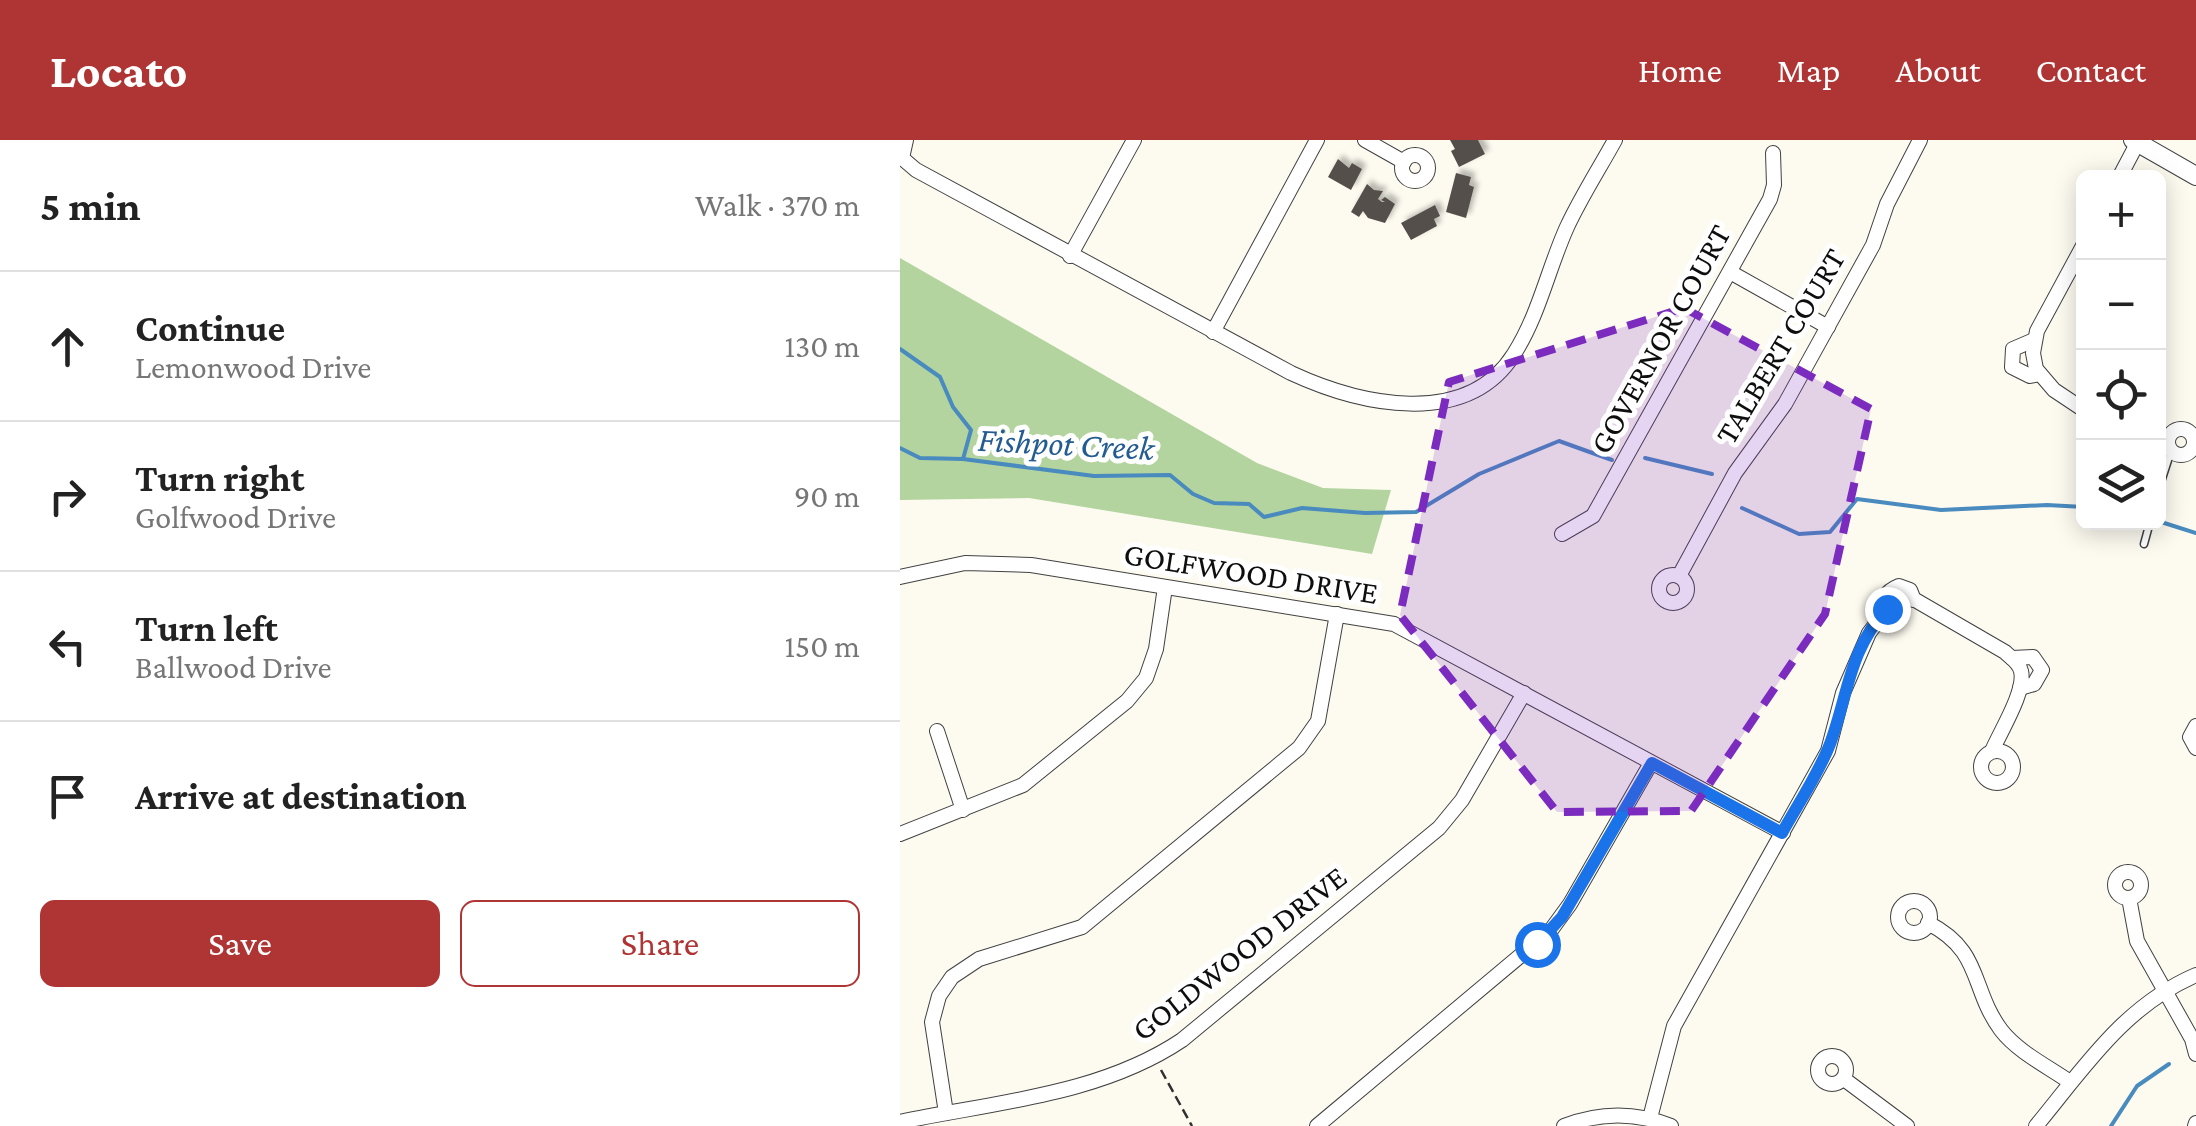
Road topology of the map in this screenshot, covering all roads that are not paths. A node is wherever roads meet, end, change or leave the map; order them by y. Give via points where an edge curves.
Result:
1 (906, 140) edge
2 (1134, 140) edge
3 (1318, 140) edge
4 (1365, 140) edge
5 (1615, 140) edge
6 (1920, 140) edge
7 (2137, 141) edge
8 (1773, 153) dead end
9 (1404, 162) dead end
10 (2123, 170) edge
11 (2196, 176) edge
12 (1070, 256) junction
13 (2076, 259) edge
14 (1730, 272) junction
15 (1828, 327) junction
16 (1212, 332) junction
17 (2034, 340) junction
18 (2040, 374) junction
19 (2076, 405) edge
20 (2148, 530) edge
21 (1562, 534) dead end
22 (2144, 544) dead end
23 (1679, 576) dead end
24 (900, 577) edge
25 (1165, 587) junction
26 (1337, 614) junction
27 (1524, 693) junction
28 (2196, 726) edge
29 (937, 731) dead end
30 (2196, 748) edge
31 (1992, 751) dead end
32 (1652, 763) junction
33 (963, 810) junction
34 (1782, 833) junction
35 (900, 834) edge
36 (2130, 898) dead end
37 (1928, 924) dead end
38 (2196, 974) edge
39 (2166, 991) junction
40 (2196, 1054) edge
41 (1844, 1079) dead end
42 (2070, 1082) junction
43 (946, 1113) junction
44 (1650, 1118) junction
45 (900, 1122) edge
46 (1317, 1126) edge
47 (1564, 1126) edge
48 (1671, 1126) edge
49 (1907, 1126) edge
50 (2036, 1126) edge

1 - 12 street via 902,158 916,170
2 - 12 street
3 - 16 street
4 - 9 street
5 - 16 street via 1567,228 1514,353 1490,380 1456,398 1419,404 1354,396 1305,380
6 - 15 street, TALBERT COURT
7 - 10 street
7 - 11 street
8 - 14 street, GOVERNOR COURT via 1770,199
12 - 16 street
13 - 17 street
14 - 15 street
14 - 21 street, GOVERNOR COURT via 1592,516
15 - 23 street, TALBERT COURT
17 - 18 street
17 - 18 street via 2013,349 2012,367
18 - 19 street
20 - 22 lane
24 - 25 street, GOLFWOOD DRIVE via 991,563
25 - 26 street, GOLFWOOD DRIVE
25 - 33 street via 1156,649 1137,691 1030,781
26 - 27 street, GOLFWOOD DRIVE via 1394,624
26 - 43 street via 1318,721 1299,748 1082,927 978,959 945,986 933,1008 931,1033
27 - 32 street, GOLFWOOD DRIVE
27 - 43 street, GOLDWOOD DRIVE via 1439,828 1182,1040 1115,1076
28 - 30 street via 2190,738
29 - 33 street
31 - 34 street via 2020,688 2021,669 1914,600 1902,599 1875,623 1853,666 1828,751
32 - 34 street, GOLFWOOD DRIVE
32 - 46 street via 1551,930
33 - 35 street
34 - 44 street via 1674,1026
36 - 39 street via 2138,941
37 - 42 street via 1964,951 2001,1030
38 - 39 street
39 - 40 street
39 - 42 street via 2114,1031
41 - 49 street
42 - 50 street
43 - 45 street, GOLDWOOD DRIVE
44 - 47 street via 1612,1115
44 - 48 street

